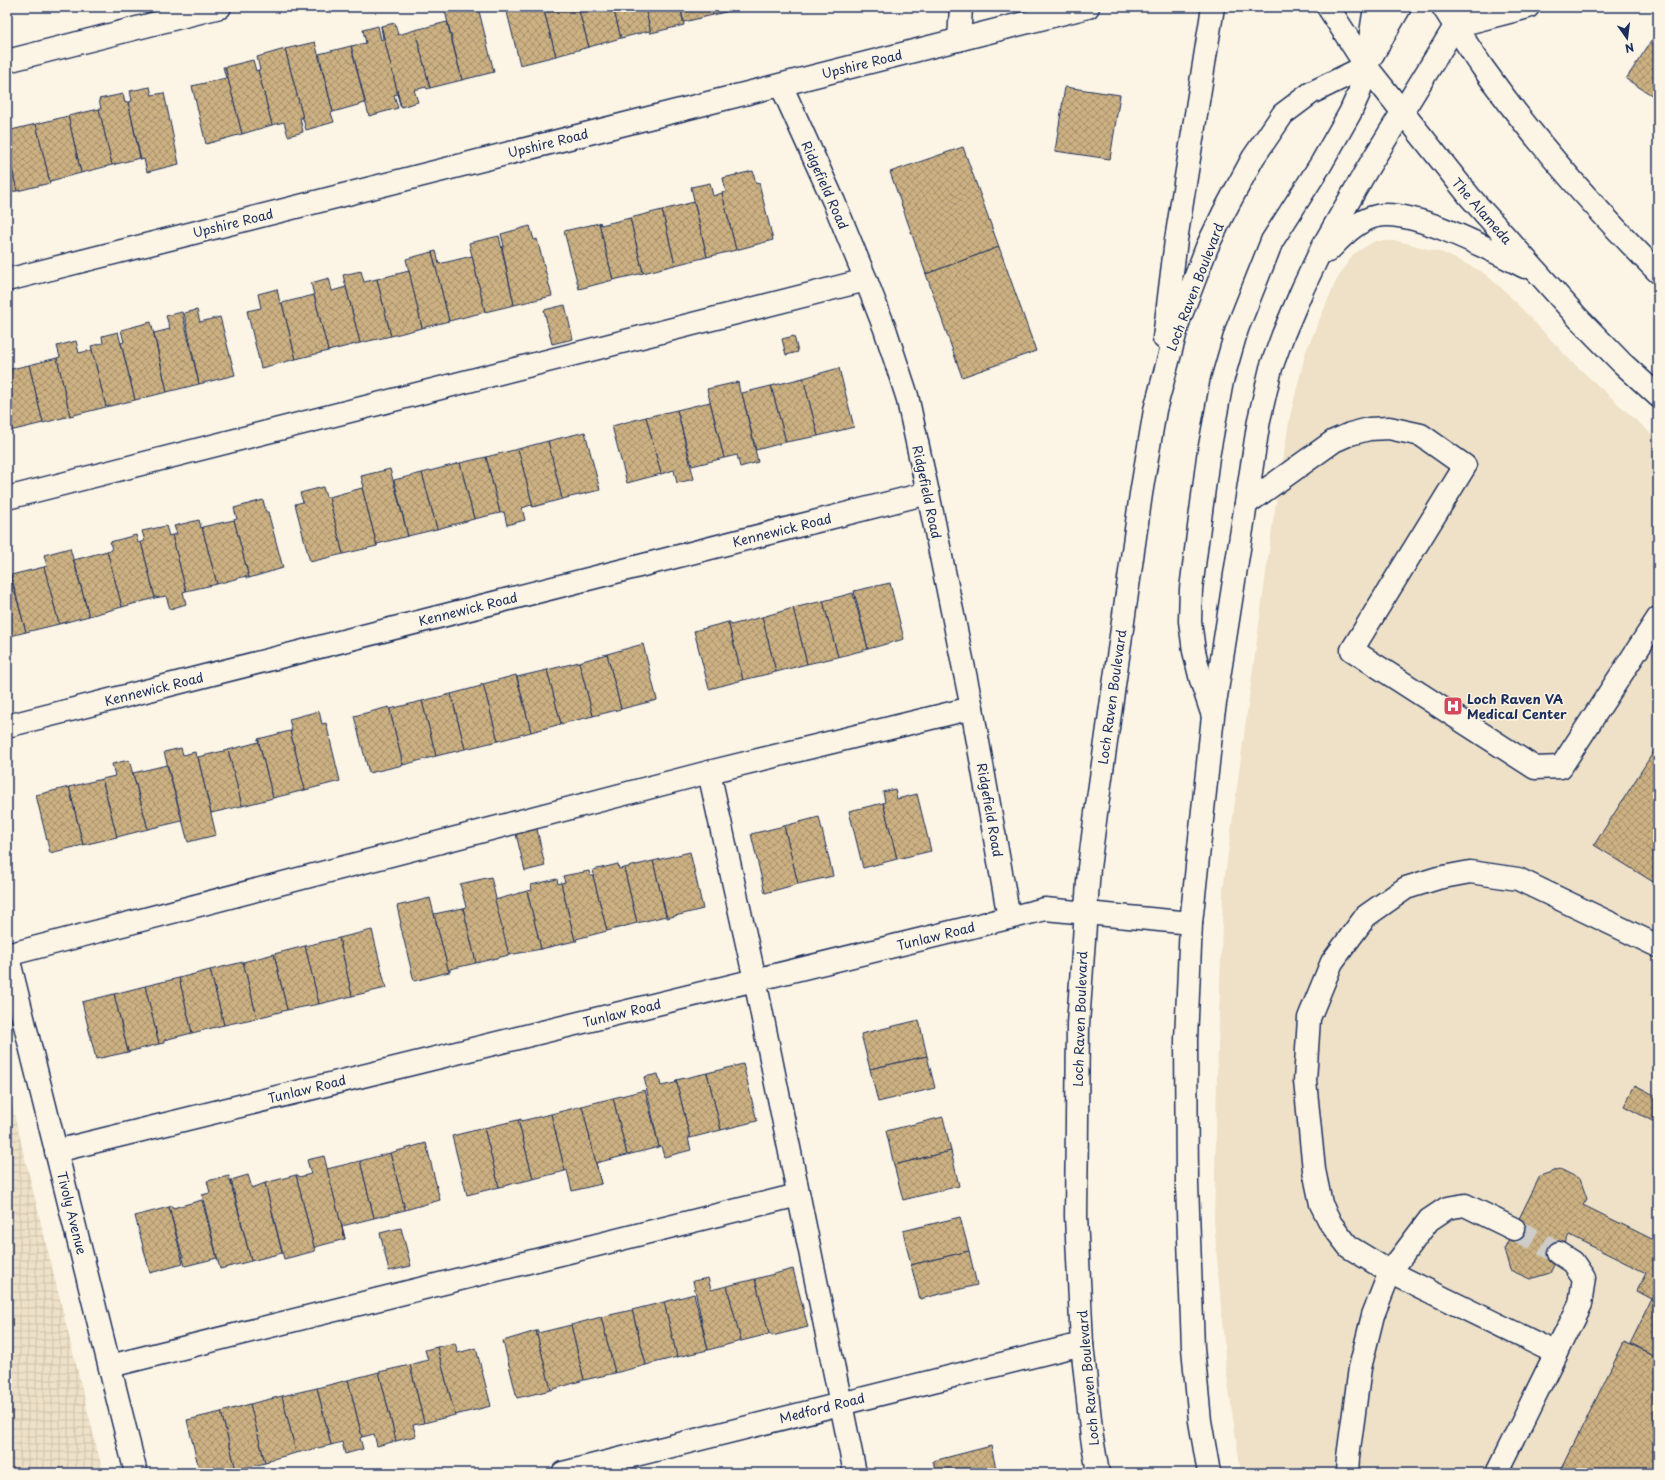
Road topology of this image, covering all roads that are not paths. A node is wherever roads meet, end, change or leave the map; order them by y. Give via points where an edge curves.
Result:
1 (220, 7) edge
2 (961, 7) edge
3 (1088, 7) edge
4 (1214, 7) edge
5 (1328, 7) edge
6 (1375, 7) edge
7 (1400, 7) edge
8 (1443, 7) edge
9 (1467, 7) edge
10 (1528, 7) edge
11 (1455, 26) junction
12 (959, 40) junction
13 (7, 61) edge
14 (1366, 66) junction
15 (781, 85) junction
16 (1402, 114) junction
17 (1534, 271) junction
18 (1658, 272) edge
19 (7, 280) edge
20 (866, 280) junction
21 (1302, 288) junction
22 (1658, 396) edge
23 (1155, 410) junction
24 (928, 493) junction
25 (7, 498) edge
26 (1246, 504) junction
27 (1658, 618) edge
28 (972, 708) junction
29 (1213, 716) junction
30 (7, 726) edge
31 (709, 772) junction
32 (1086, 912) junction
33 (1009, 918) junction
34 (1191, 923) junction
35 (1658, 946) edge
36 (7, 954) edge
37 (755, 980) junction
38 (56, 1151) junction
39 (798, 1195) junction
40 (1514, 1229) tunnel mouth
41 (1559, 1253) tunnel mouth
42 (1390, 1272) junction
43 (1082, 1344) junction
44 (1556, 1353) junction
45 (110, 1366) junction
46 (842, 1404) junction
47 (136, 1473) edge
48 (563, 1473) edge
49 (855, 1473) edge
50 (1098, 1473) edge
51 (1209, 1473) edge
52 (1347, 1473) edge
53 (1497, 1473) edge

1 - 13 main road
2 - 12 main road
3 - 12 main road, Upshire Road
4 - 23 main road via 1176,240
5 - 14 main road, The Alameda
6 - 14 main road
7 - 14 main road
8 - 11 main road
9 - 11 main road
10 - 11 main road
11 - 16 main road
11 - 18 main road via 1482,67 1549,154
12 - 15 main road, Upshire Road
14 - 16 main road, The Alameda
14 - 23 main road, Loch Raven Boulevard via 1311,93 1283,114 1253,158 1207,247 1179,320
14 - 29 main road via 1359,93 1350,113 1272,240 1237,329 1222,381 1208,457 1191,589 1190,621 1201,680
15 - 19 main road, Upshire Road
15 - 20 main road, Ridgefield Road
16 - 17 main road, The Alameda
16 - 21 main road via 1366,171
17 - 21 main road via 1448,231 1392,214 1376,216 1359,223 1328,252
17 - 22 main road, The Alameda via 1605,346
20 - 24 main road, Ridgefield Road via 907,396
20 - 25 main road
21 - 26 main road via 1271,368 1259,420
23 - 32 main road, Loch Raven Boulevard via 1106,736
24 - 28 main road, Ridgefield Road
24 - 30 main road, Kennewick Road
26 - 27 main road via 1334,441 1368,429 1389,428 1421,435 1465,466 1352,650 1535,768 1561,767
26 - 29 main road
28 - 31 main road
28 - 33 main road, Ridgefield Road
29 - 34 main road
31 - 36 main road
31 - 37 main road
32 - 33 main road, Tunlaw Road via 1045,909
32 - 34 main road, Tunlaw Road
32 - 43 main road, Loch Raven Boulevard via 1078,1039 1076,1216
33 - 37 main road, Tunlaw Road
34 - 51 main road via 1186,1040 1187,1184 1193,1348 1200,1421
35 - 42 main road via 1518,879 1470,872 1406,888 1366,916 1332,962 1309,1018 1305,1081 1314,1170 1321,1204 1330,1224 1349,1247
36 - 38 main road, Tivoly Avenue
37 - 38 main road, Tunlaw Road
37 - 39 main road
38 - 45 main road, Tivoly Avenue
39 - 45 main road
39 - 46 main road
40 - 42 main road via 1465,1205 1447,1208 1429,1220
41 - 44 main road via 1573,1262 1584,1278 1580,1304
42 - 44 main road
42 - 52 main road via 1373,1315 1360,1368
43 - 46 main road, Medford Road
43 - 50 main road, Loch Raven Boulevard
44 - 53 main road
45 - 47 main road, Tivoly Avenue
46 - 48 main road, Medford Road
46 - 49 main road

